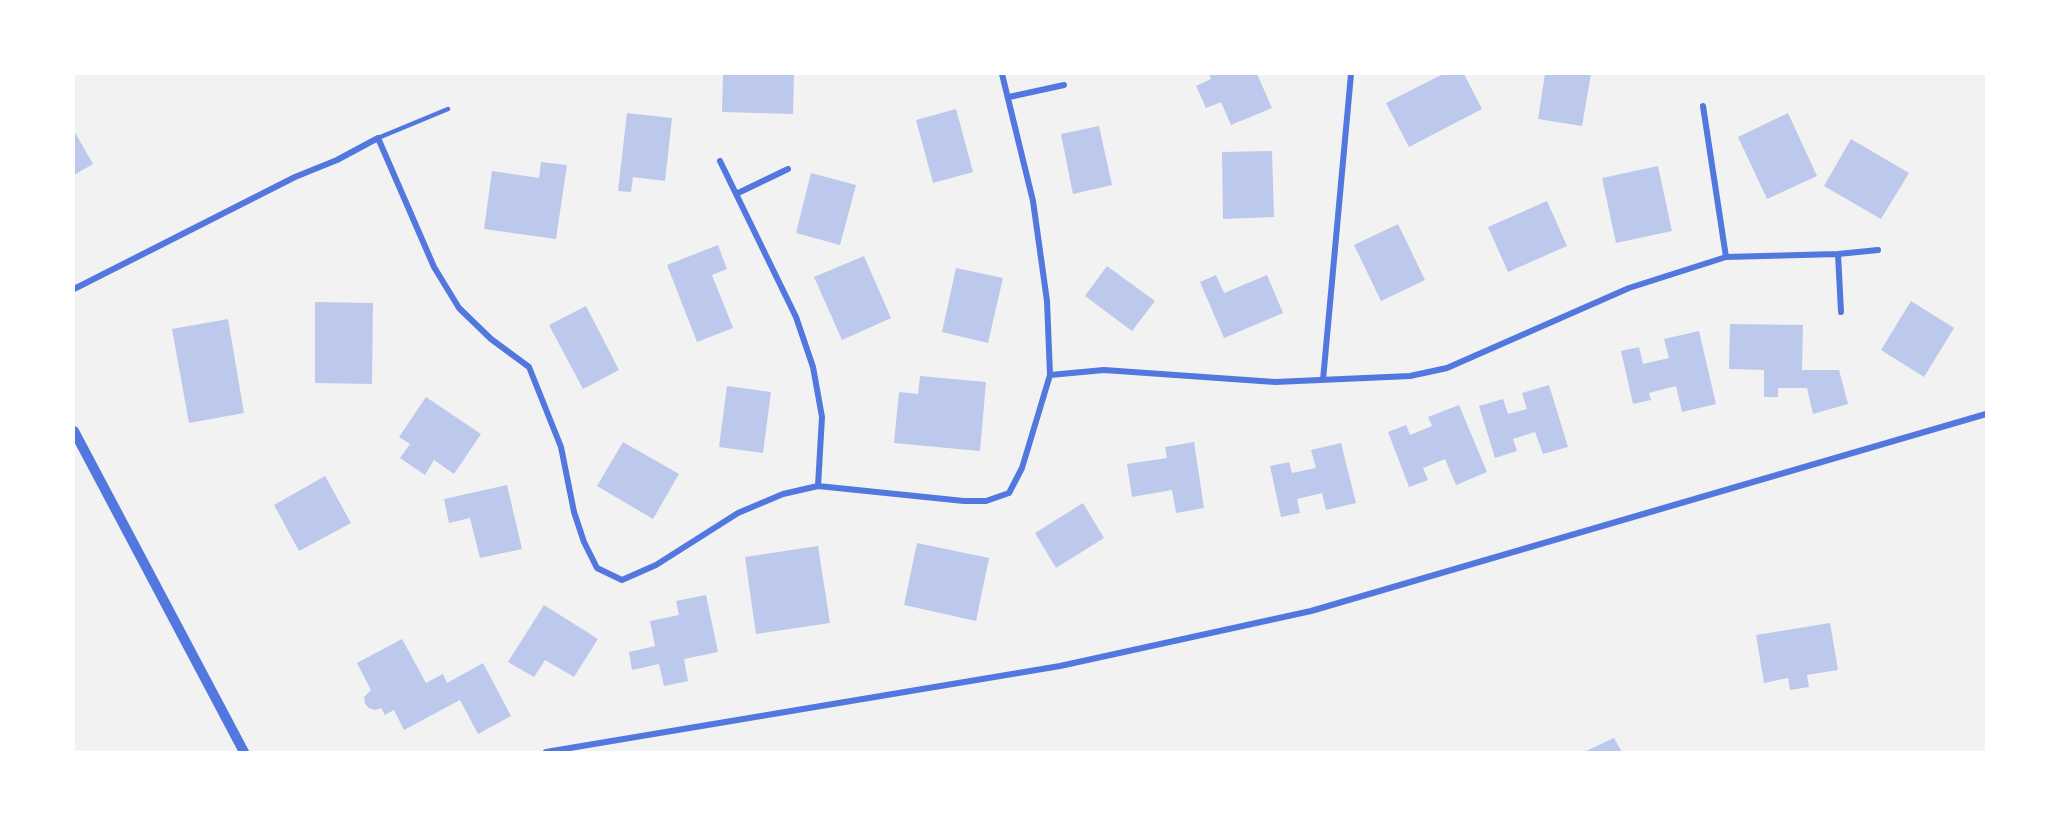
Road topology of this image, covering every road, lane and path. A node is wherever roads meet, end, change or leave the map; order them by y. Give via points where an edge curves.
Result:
1 (1002, 74) edge
2 (1351, 74) edge
3 (1064, 85) dead end
4 (1009, 97) junction
5 (1703, 106) dead end
6 (448, 109) dead end
7 (378, 138) junction
8 (720, 161) dead end
9 (788, 169) dead end
10 (736, 194) junction
11 (1878, 250) dead end
12 (1838, 254) junction
13 (1726, 257) junction
14 (74, 290) edge
15 (1840, 312) dead end
16 (1050, 375) junction
17 (1323, 380) junction
18 (1986, 414) edge
19 (74, 431) edge
20 (818, 486) junction
21 (244, 753) edge
22 (546, 753) edge

1 - 4 street
2 - 17 street
3 - 4 street
4 - 16 street via 1033,201 1047,301
5 - 13 street
6 - 7 lane
7 - 14 street
7 - 20 street via 434,267 459,308 491,339 529,367 561,447 574,512 597,568 622,580 656,565 738,513 783,494
8 - 10 street
9 - 10 street
10 - 20 street via 796,317 813,367 822,417
11 - 12 street
12 - 13 street
12 - 15 street
13 - 17 street via 1629,288 1447,368 1410,376
16 - 17 street via 1104,370 1275,382
16 - 20 street via 1022,468 1009,493 986,501 964,501
18 - 22 street via 1311,610 1060,666
19 - 21 street

